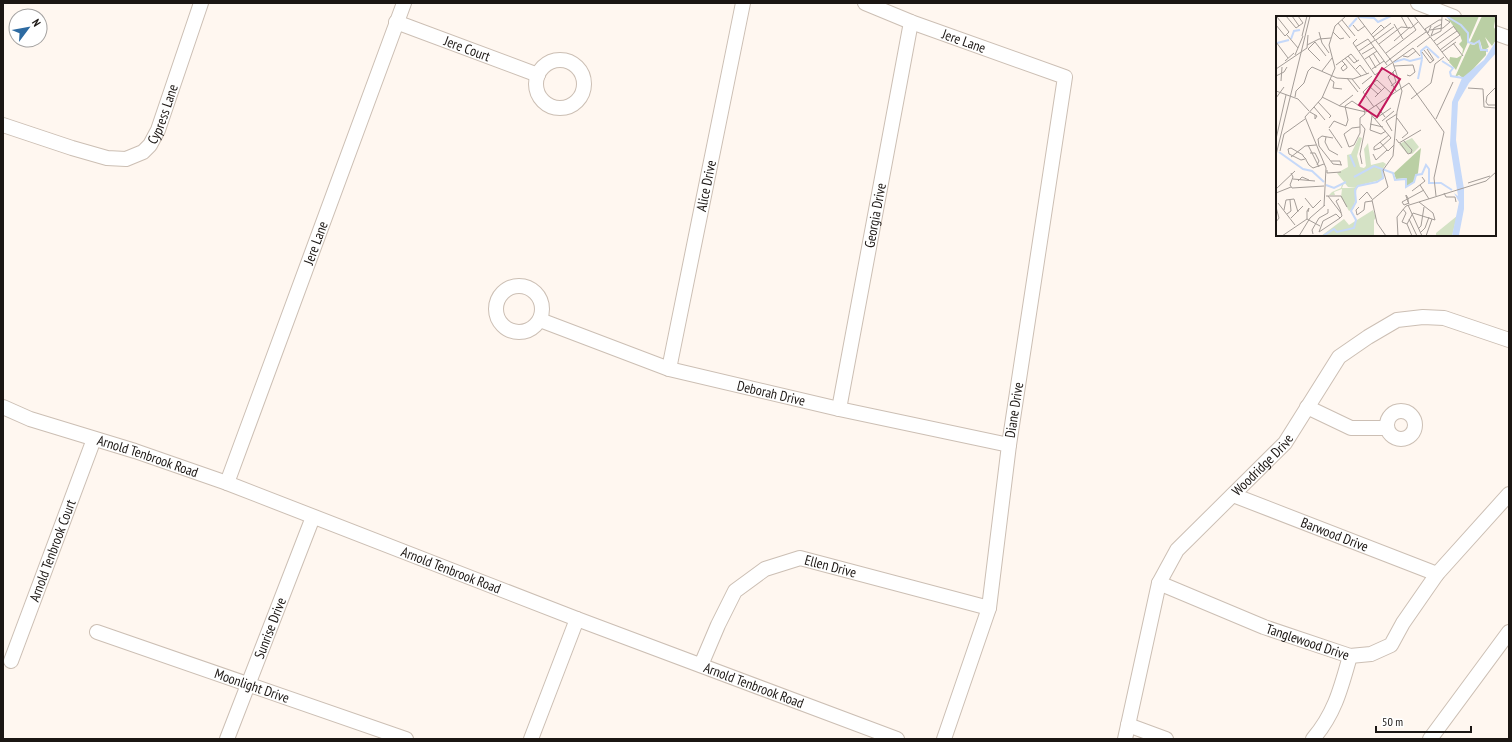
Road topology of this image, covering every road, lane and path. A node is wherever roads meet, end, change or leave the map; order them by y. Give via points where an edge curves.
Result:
1 (201, 3) edge
2 (404, 3) edge
3 (743, 3) edge
4 (865, 3) edge
5 (1418, 3) edge
6 (1451, 16) edge
7 (396, 22) junction
8 (911, 22) junction
9 (1496, 33) edge
10 (1509, 38) edge
11 (538, 75) dead end
12 (1065, 77) joint
13 (3, 125) edge
14 (540, 320) dead end
15 (1509, 340) edge
16 (669, 369) junction
17 (3, 407) edge
18 (1307, 407) junction
19 (838, 409) junction
20 (1387, 428) dead end
21 (94, 439) junction
22 (1009, 445) junction
23 (227, 483) junction
24 (1509, 494) edge
25 (1233, 495) junction
26 (313, 517) junction
27 (1437, 574) junction
28 (1159, 582) junction
29 (989, 608) junction
30 (578, 619) junction
31 (97, 632) dead end
32 (1509, 632) edge
33 (1350, 656) junction
34 (11, 661) dead end
35 (701, 665) junction
36 (247, 684) junction
37 (1126, 732) edge
38 (227, 739) edge
39 (406, 739) edge
40 (532, 739) edge
41 (896, 739) edge
42 (944, 739) edge
43 (1166, 739) edge
44 (1313, 739) edge
45 (1430, 739) edge

1 - 13 street, Cypress Lane via 158,130 143,152 126,159 107,158
2 - 7 street, Jere Lane
3 - 16 street, Alice Drive
4 - 8 street, Jere Lane
5 - 6 street
7 - 11 street, Jere Court
7 - 23 street, Jere Lane
8 - 12 street, Jere Lane
8 - 19 street, Georgia Drive
9 - 10 street
12 - 22 street, Diane Drive
14 - 16 street, Deborah Drive
15 - 18 street, Woodridge Drive via 1444,318 1397,320 1339,357
16 - 19 street, Deborah Drive
17 - 21 street, Arnold Tenbrook Road via 30,419
18 - 20 street via 1350,428
18 - 25 street, Woodridge Drive via 1285,443
19 - 22 street, Deborah Drive
21 - 23 street, Arnold Tenbrook Road
21 - 34 street, Arnold Tenbrook Court
22 - 29 street, Diane Drive
23 - 26 street, Arnold Tenbrook Road
24 - 27 street, Tanglewood Drive
25 - 27 street, Barwood Drive
25 - 28 street, Woodridge Drive via 1177,550
26 - 30 street, Arnold Tenbrook Road
26 - 36 street, Sunrise Drive
27 - 33 street, Tanglewood Drive via 1391,645 1371,654
28 - 33 street, Tanglewood Drive via 1264,628
28 - 37 street, Woodridge Drive
29 - 35 street, Ellen Drive via 800,558 766,569 735,591
29 - 42 street, Diane Drive
30 - 35 street, Arnold Tenbrook Road
30 - 40 street
31 - 36 street, Moonlight Drive
32 - 45 street
33 - 44 street via 1338,697 1322,728
35 - 41 street, Arnold Tenbrook Road
36 - 38 street, Sunrise Drive
36 - 39 street, Moonlight Drive
37 - 43 street

